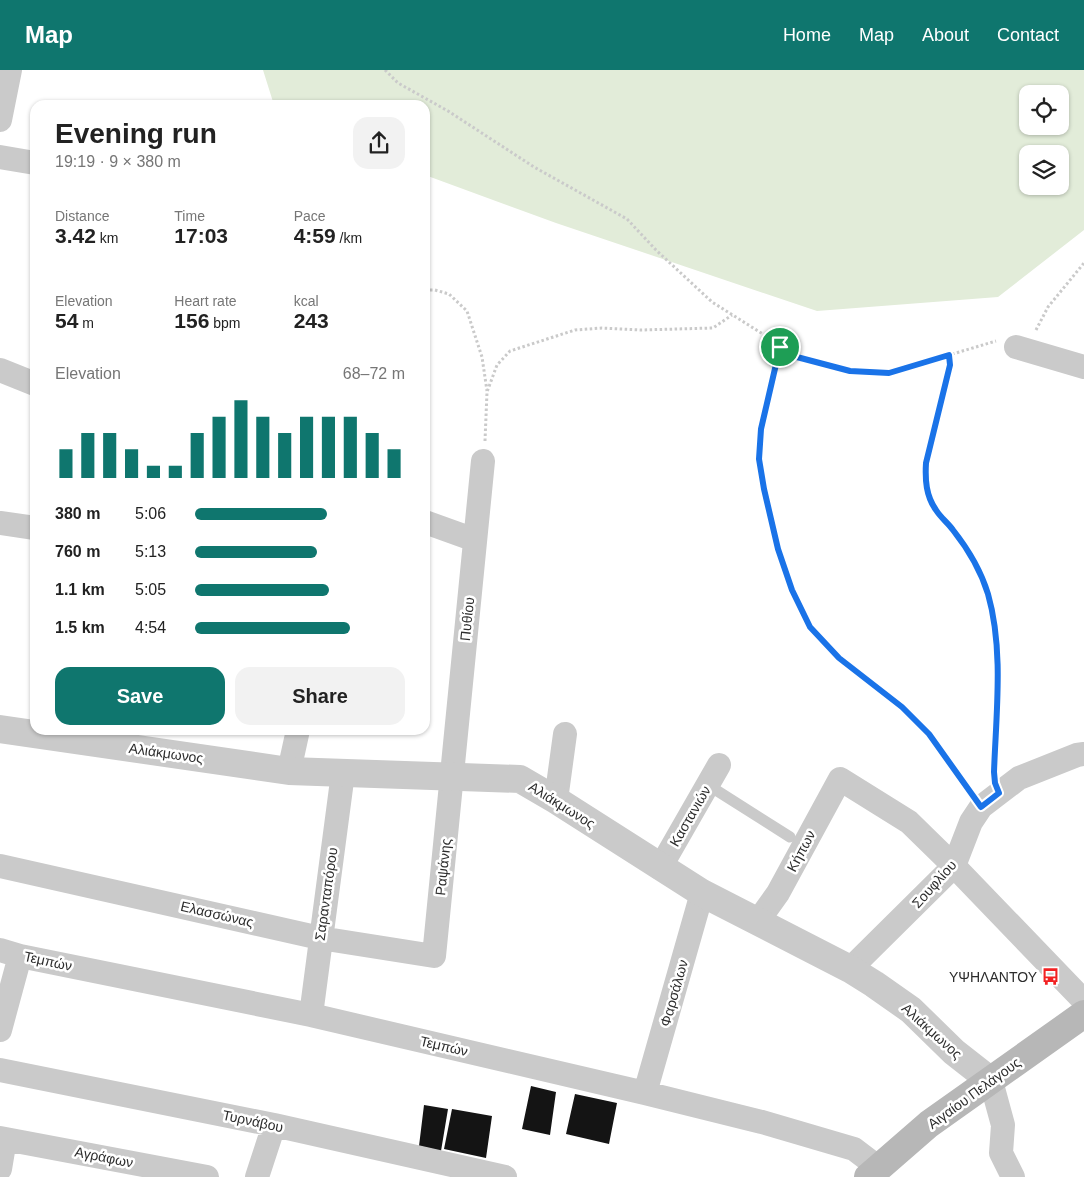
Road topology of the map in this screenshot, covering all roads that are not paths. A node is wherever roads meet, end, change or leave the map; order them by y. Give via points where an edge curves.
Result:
1 (10, 70) edge
2 (0, 120) edge
3 (0, 157) edge
4 (30, 162) edge
5 (1020, 349) road end
6 (1084, 368) edge
7 (0, 370) edge
8 (30, 382) edge
9 (483, 462) road end
10 (0, 523) edge
11 (430, 524) edge
12 (30, 527) edge
13 (475, 540) junction
14 (0, 728) edge
15 (30, 731) edge
16 (565, 734) dead end
17 (80, 735) edge
18 (297, 735) edge
19 (126, 739) edge
20 (1084, 754) edge
21 (289, 771) junction
22 (343, 773) junction
23 (713, 775) joint
24 (452, 777) junction
25 (556, 800) junction
26 (790, 837) dead end
27 (0, 866) edge
28 (954, 866) junction
29 (660, 868) junction
30 (702, 893) junction
31 (758, 921) junction
32 (320, 938) junction
33 (10, 953) edge
34 (434, 956) joint
35 (850, 969) junction
36 (1084, 1001) edge
37 (1084, 1014) edge
38 (311, 1015) junction
39 (0, 1030) edge
40 (0, 1070) edge
41 (991, 1080) junction
42 (646, 1093) junction
43 (274, 1125) junction
44 (3, 1138) edge
45 (0, 1170) edge
46 (873, 1172) edge
47 (207, 1177) edge
48 (257, 1177) edge
49 (506, 1177) edge
50 (1013, 1177) edge

1 - 2 street
3 - 4 street
5 - 6 street
7 - 8 street
9 - 13 street, Πυθίου
10 - 12 street
11 - 13 street
13 - 24 street, Πυθίου
14 - 15 street, Αλιάκμωνος
16 - 25 street
17 - 19 street, Αλιάκμωνος
18 - 21 street
19 - 21 street, Αλιάκμωνος
20 - 28 street, Σουφλίου via 1019,778 990,800 971,822
21 - 22 street, Αλιάκμωνος
22 - 24 street, Αλιάκμωνος
22 - 32 street, Σαρανταπόρου
23 - 26 lane
23 - 29 street, Καστανιών
24 - 25 street, Αλιάκμωνος via 520,779
24 - 34 street, Ραψάνης
25 - 29 street, Αλιάκμωνος
27 - 32 street, Ελασσώνας
28 - 31 street, Κήπων via 909,822 840,779 778,893
28 - 35 street, Σουφλίου
28 - 36 street
29 - 30 street, Αλιάκμωνος
30 - 31 street, Αλιάκμωνος
30 - 42 street, Φαρσάλων
31 - 35 street, Αλιάκμωνος
32 - 34 street, Ελασσώνας
32 - 38 street, Σαρανταπόρου
33 - 38 street, Τεμπών
33 - 39 street
35 - 41 street, Αλιάκμωνος via 911,1010 954,1052
37 - 41 main road, Αιγαίου Πελάγους
38 - 42 street, Τεμπών
40 - 43 street, Τυρνάβου
41 - 46 main road, Αιγαίου Πελάγους via 930,1124
41 - 50 street via 1003,1125 1001,1152
42 - 46 street, Τεμπών via 762,1122 854,1150
43 - 48 street
43 - 49 street, Τυρνάβου
44 - 45 street
44 - 47 street, Αγράφων

